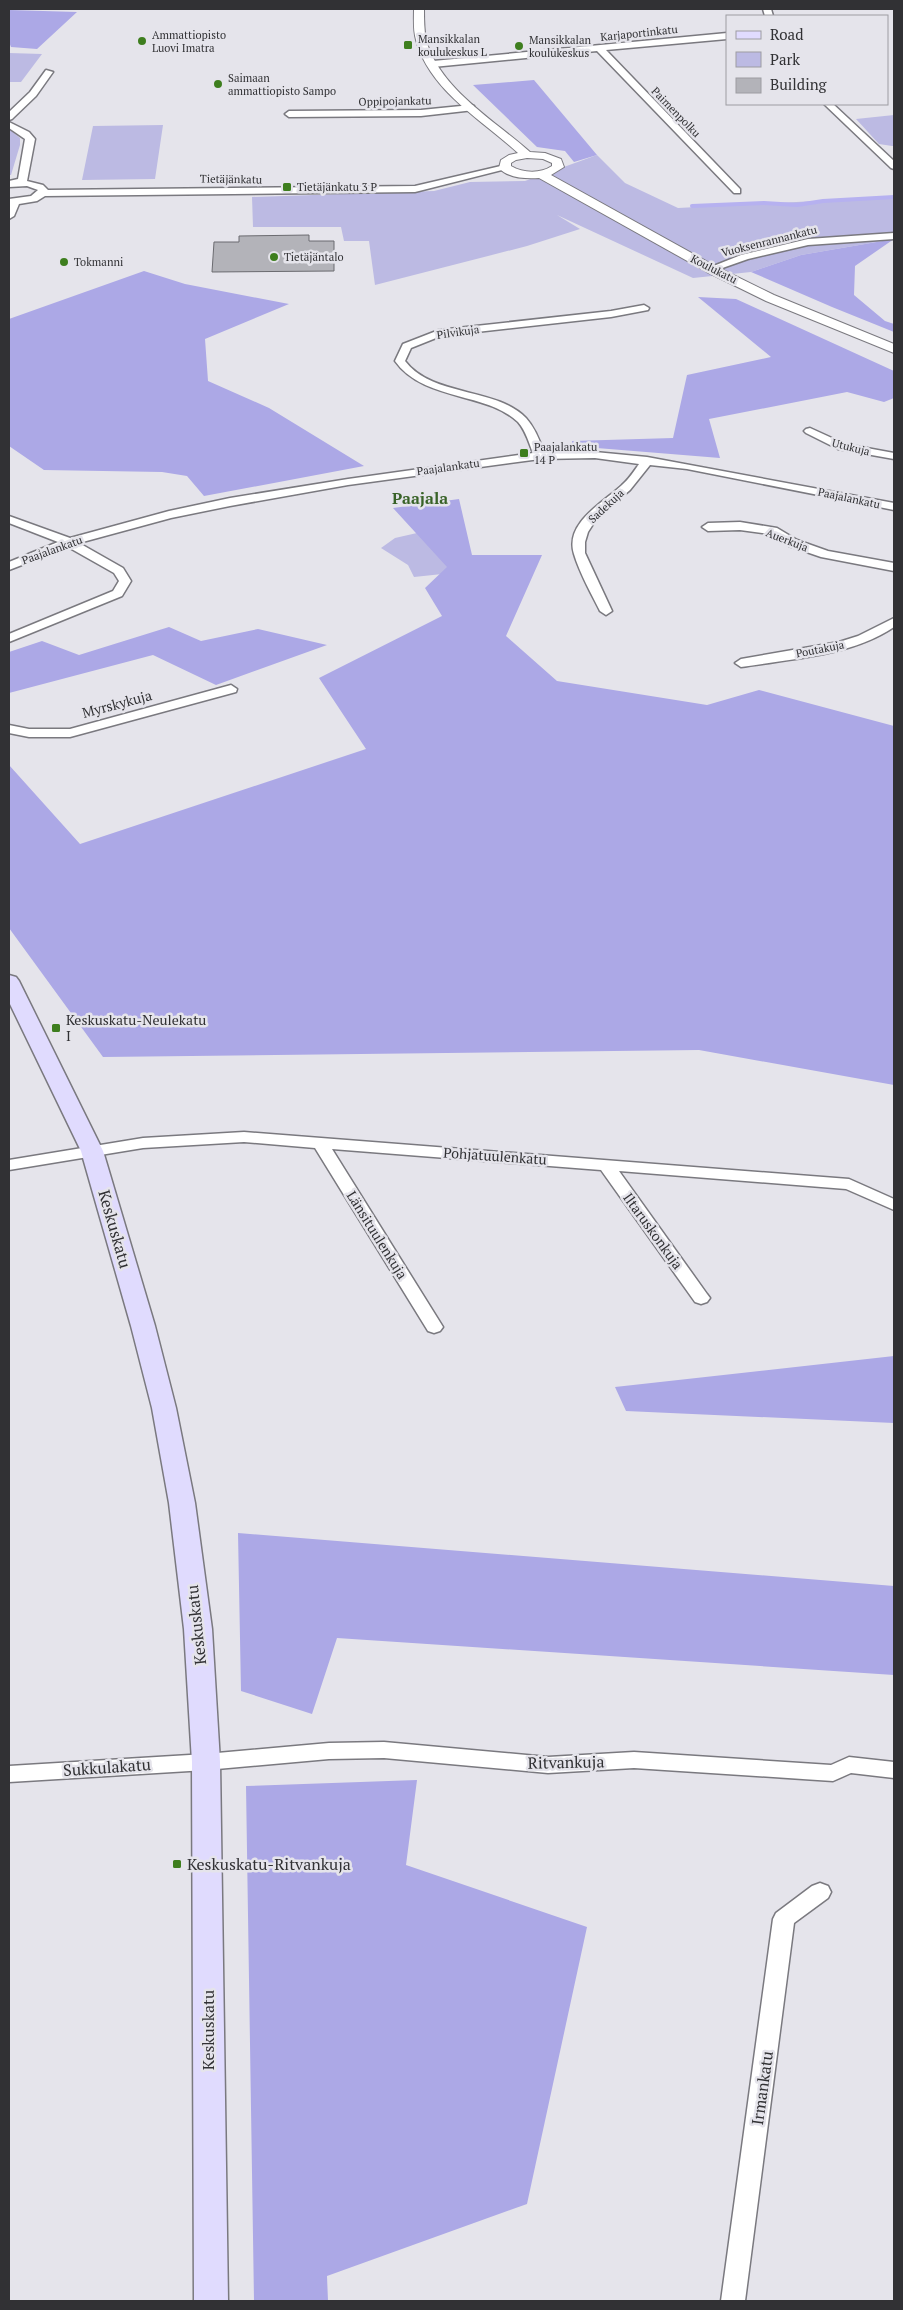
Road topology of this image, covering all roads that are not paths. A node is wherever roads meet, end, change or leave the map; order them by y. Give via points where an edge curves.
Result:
1 (419, 9) edge
2 (726, 36) edge
3 (599, 48) junction
4 (433, 64) junction
5 (49, 72) dead end
6 (829, 105) edge
7 (471, 108) junction
8 (289, 114) dead end
9 (9, 117) edge
10 (9, 125) edge
11 (527, 155) junction
12 (894, 166) edge
13 (505, 168) junction
14 (540, 174) junction
15 (21, 183) junction
16 (9, 184) edge
17 (737, 192) dead end
18 (44, 193) junction
19 (12, 202) edge
20 (9, 216) edge
21 (894, 236) edge
22 (711, 269) junction
23 (644, 308) dead end
24 (894, 350) edge
25 (810, 431) dead end
26 (540, 456) junction
27 (894, 456) edge
28 (647, 460) junction
29 (894, 507) edge
30 (9, 518) edge
31 (708, 527) dead end
32 (69, 542) junction
33 (9, 566) edge
34 (894, 567) edge
35 (606, 611) dead end
36 (894, 622) edge
37 (9, 638) edge
38 (741, 663) dead end
39 (232, 690) dead end
40 (9, 729) edge
41 (9, 980) edge
42 (320, 1143) junction
43 (92, 1151) junction
44 (605, 1164) junction
45 (9, 1165) edge
46 (894, 1205) edge
47 (701, 1298) dead end
48 (434, 1327) dead end
49 (206, 1762) junction
50 (894, 1770) edge
51 (9, 1774) edge
52 (820, 1892) dead end
53 (211, 2301) edge
54 (733, 2301) edge

1 - 4 street via 421,40
2 - 3 street, Karjaportinkatu
3 - 4 street, Karjaportinkatu
3 - 17 street, Paimenpolku
4 - 7 street via 442,79
5 - 9 street via 33,94
6 - 12 street via 883,149
7 - 8 street, Oppipojankatu via 421,113
7 - 11 street
10 - 15 street via 30,139 25,177
11 - 13 street via 508,159
11 - 14 street via 552,158 559,164 554,170
13 - 14 street via 515,173
13 - 18 street, Tietäjänkatu via 415,190
14 - 22 street, Koulukatu
15 - 16 street
15 - 18 street via 38,186
18 - 19 street via 34,199
19 - 20 street
21 - 22 street, Vuoksenrannankatu via 808,242
22 - 24 street, Koulukatu
23 - 26 street, Pilvikuja via 440,333 407,346 400,360 403,368 414,376 517,416 528,427
25 - 27 street, Utukuja via 842,447
26 - 28 street, Paajalankatu via 595,455
26 - 32 street, Paajalankatu via 230,502
28 - 29 street, Paajalankatu
28 - 35 street, Sadekuja via 627,486 590,518 580,532 579,553
30 - 32 street
31 - 34 street, Auerkuja via 740,526 772,532 825,554
32 - 33 street, Paajalankatu
32 - 37 street via 119,572 125,581 118,594
36 - 38 street, Poutakuja via 884,631 858,641
39 - 40 street, Myrskykuja via 70,732 29,733
41 - 43 main road, Keskuskatu
42 - 43 street, Pohjatuulenkatu via 244,1137 143,1143
42 - 44 street, Pohjatuulenkatu
42 - 48 street, Länsituulenkuja
43 - 45 street, Pohjatuulenkatu
43 - 49 main road, Keskuskatu via 148,1344 181,1493 198,1629
44 - 46 street, Pohjatuulenkatu via 849,1184
44 - 47 street, Iltaruskonkuja
49 - 50 street, Ritvankuja via 329,1751 384,1750 548,1765 634,1760 833,1773 849,1765
49 - 51 street, Sukkulakatu
49 - 53 main road, Keskuskatu
52 - 54 street, Irmankatu via 784,1919

